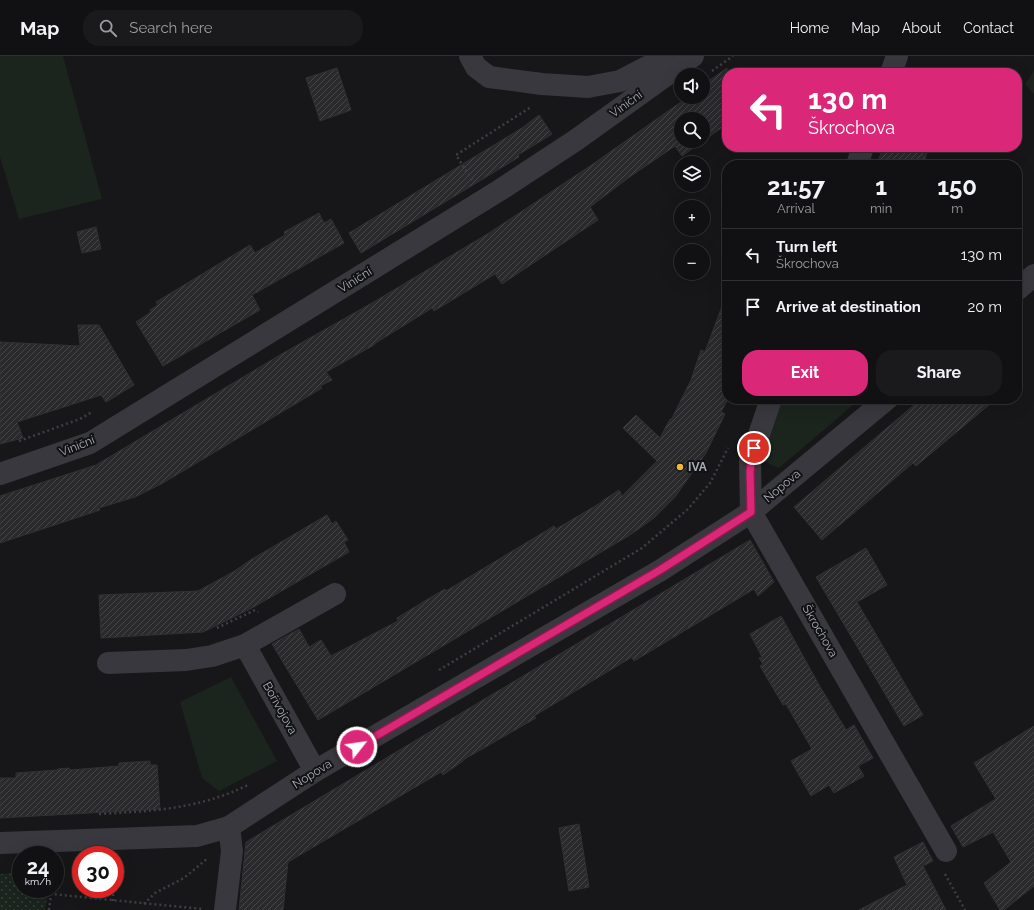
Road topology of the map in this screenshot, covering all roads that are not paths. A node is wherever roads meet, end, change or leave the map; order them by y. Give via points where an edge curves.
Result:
1 (470, 56) edge
2 (897, 56) edge
3 (681, 57) edge
4 (893, 68) edge
5 (1034, 275) edge
6 (1022, 286) edge
7 (769, 404) edge
8 (881, 404) edge
9 (0, 474) edge
10 (751, 512) junction
11 (335, 594) dead end
12 (245, 645) junction
13 (108, 663) dead end
14 (315, 771) junction
15 (230, 835) junction
16 (0, 843) edge
17 (946, 851) dead end
18 (225, 910) edge

1 - 3 street, Viniční via 476,67 489,77 588,87 620,81
2 - 4 street
3 - 9 street, Viniční via 576,140 500,190 90,443
5 - 6 street
7 - 10 street, Škrochova via 750,461
8 - 10 street, Nopova
10 - 14 street, Nopova via 660,570
10 - 17 street, Škrochova
11 - 12 street
12 - 13 street via 212,656 186,660
12 - 14 street, Bořivojova
14 - 15 street, Nopova
15 - 16 street, Nopova
15 - 18 street via 232,851

